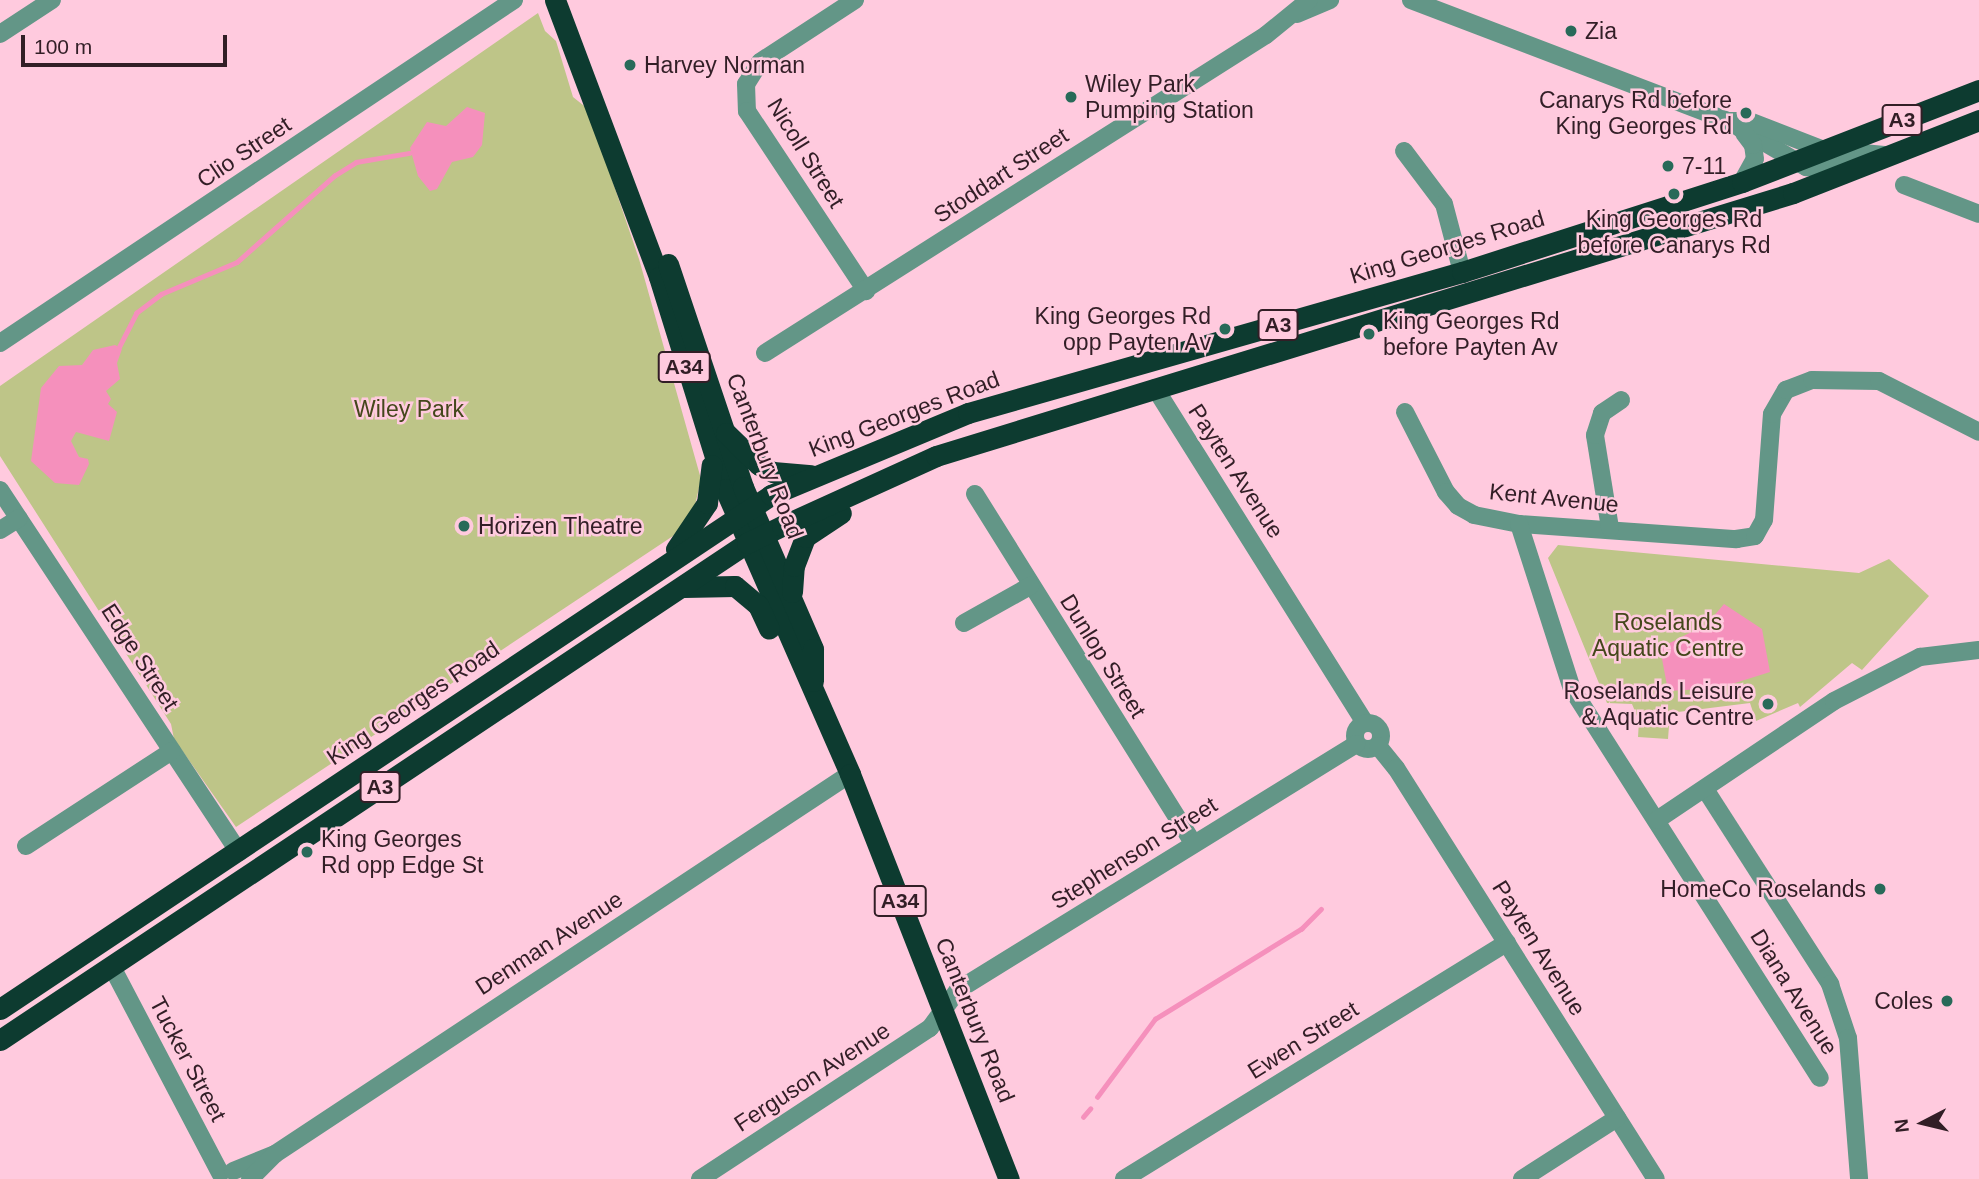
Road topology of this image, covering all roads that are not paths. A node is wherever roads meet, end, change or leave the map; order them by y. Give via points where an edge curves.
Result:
1 (52, 0) edge
2 (514, 0) edge
3 (555, 0) edge
4 (855, 0) edge
5 (1330, 0) edge
6 (1410, 0) edge
7 (1303, 7) edge
8 (0, 34) edge
9 (1979, 90) edge
10 (1728, 121) junction
11 (1975, 125) edge
12 (608, 132) junction
13 (1744, 133) junction
14 (1824, 150) junction
15 (1404, 151) dead end
16 (1893, 157) junction
17 (1793, 162) junction
18 (1742, 182) junction
19 (1904, 185) dead end
20 (1979, 214) edge
21 (1462, 272) junction
22 (866, 291) junction
23 (0, 344) edge
24 (765, 353) dead end
25 (1155, 388) junction
26 (1621, 400) dead end
27 (1405, 412) dead end
28 (722, 430) junction
29 (1979, 432) edge
30 (713, 456) junction
31 (817, 474) junction
32 (890, 476) junction
33 (0, 489) edge
34 (975, 494) dead end
35 (743, 512) junction
36 (19, 518) junction
37 (1519, 524) junction
38 (1610, 528) junction
39 (0, 530) edge
40 (756, 538) junction
41 (665, 564) junction
42 (1030, 586) junction
43 (679, 588) junction
44 (792, 597) junction
45 (964, 623) dead end
46 (1979, 650) edge
47 (813, 686) junction
48 (1366, 723) junction
49 (1356, 744) junction
50 (1378, 746) junction
51 (172, 751) junction
52 (850, 774) junction
53 (1705, 789) junction
54 (1657, 820) junction
55 (1193, 843) junction
56 (26, 846) dead end
57 (239, 852) junction
58 (1507, 942) junction
59 (112, 967) junction
60 (942, 1007) junction
61 (0, 1009) edge
62 (0, 1040) edge
63 (1820, 1078) dead end
64 (1616, 1118) junction
65 (275, 1154) junction
66 (227, 1175) edge
67 (250, 1179) edge
68 (700, 1179) edge
69 (1009, 1179) edge
70 (1124, 1179) edge
71 (1522, 1179) edge
72 (1656, 1179) edge
73 (1859, 1179) edge

1 - 8 street
2 - 23 street, Clio Street
3 - 12 highway, Canterbury Road / A34
4 - 22 street, Nicoll Street via 760,62 746,84 747,111
5 - 7 street, Stoddart Street
6 - 10 street
7 - 22 street, Stoddart Street
9 - 14 highway, King Georges Road / A3
10 - 13 street
10 - 14 street via 1749,121
11 - 16 highway, A3
12 - 28 highway, Canterbury Road / A34 via 650,213
12 - 30 highway, Canterbury Road / A34 via 659,277
13 - 17 street
13 - 18 street via 1753,145 1755,159
14 - 17 highway, King Georges Road / A3
15 - 21 street via 1444,204
16 - 17 street via 1864,153 1814,169
16 - 25 highway, A3 via 1779,197
17 - 18 highway, King Georges Road / A3
18 - 21 highway, King Georges Road / A3
19 - 20 street
21 - 31 highway, King Georges Road / A3 via 968,413
22 - 24 street, Stoddart Street
25 - 32 highway, A3 via 1019,428
25 - 48 street, Payten Avenue
26 - 38 street via 1602,413 1595,435
27 - 37 street, Kent Avenue via 1415,439 1458,506
28 - 31 highway via 773,472
28 - 35 highway, Canterbury Road / A34
29 - 38 street, Kent Avenue via 1879,381 1812,380 1786,390 1772,414 1764,520 1755,536 1736,539
30 - 35 highway, Canterbury Road / A34
30 - 41 highway via 707,503
31 - 35 highway, King Georges Road / A3
32 - 40 highway, A3
32 - 44 highway via 804,537 794,566
33 - 36 street, Edge Street
34 - 42 street, Dunlop Street
35 - 40 highway, Canterbury Road / A34
35 - 41 highway, King Georges Road / A3
36 - 39 street
36 - 51 street, Edge Street
37 - 38 street, Kent Avenue
37 - 54 street, Diana Avenue via 1572,689
40 - 43 highway, A3
40 - 44 highway, Canterbury Road / A34
40 - 47 highway, Canterbury Road / A34
41 - 57 highway, King Georges Road / A3
42 - 45 street
42 - 55 street, Dunlop Street
43 - 47 highway via 735,586 751,597
43 - 59 highway, A3
44 - 47 highway, Canterbury Road / A34 via 813,649
46 - 53 street via 1920,657 1834,701
47 - 52 highway, Canterbury Road / A34
48 - 49 street via 1355,731
48 - 50 street via 1378,728
49 - 50 street via 1369,750
49 - 55 street, Stephenson Street
50 - 58 street, Payten Avenue
51 - 56 street
51 - 57 street, Edge Street
52 - 60 highway, Canterbury Road / A34
52 - 65 street, Denman Avenue
53 - 54 street
53 - 73 street via 1830,984 1848,1038
54 - 63 street, Diana Avenue
55 - 60 street, Stephenson Street via 958,990
57 - 61 highway, King Georges Road / A3
58 - 64 street, Payten Avenue
58 - 70 street, Ewen Street
59 - 62 highway, A3
59 - 66 street, Tucker Street
60 - 68 street, Ferguson Avenue via 930,1028
60 - 69 highway, Canterbury Road / A34
64 - 71 street
64 - 72 street, Payten Avenue
65 - 66 street, Denman Avenue
65 - 67 street, Denman Avenue

